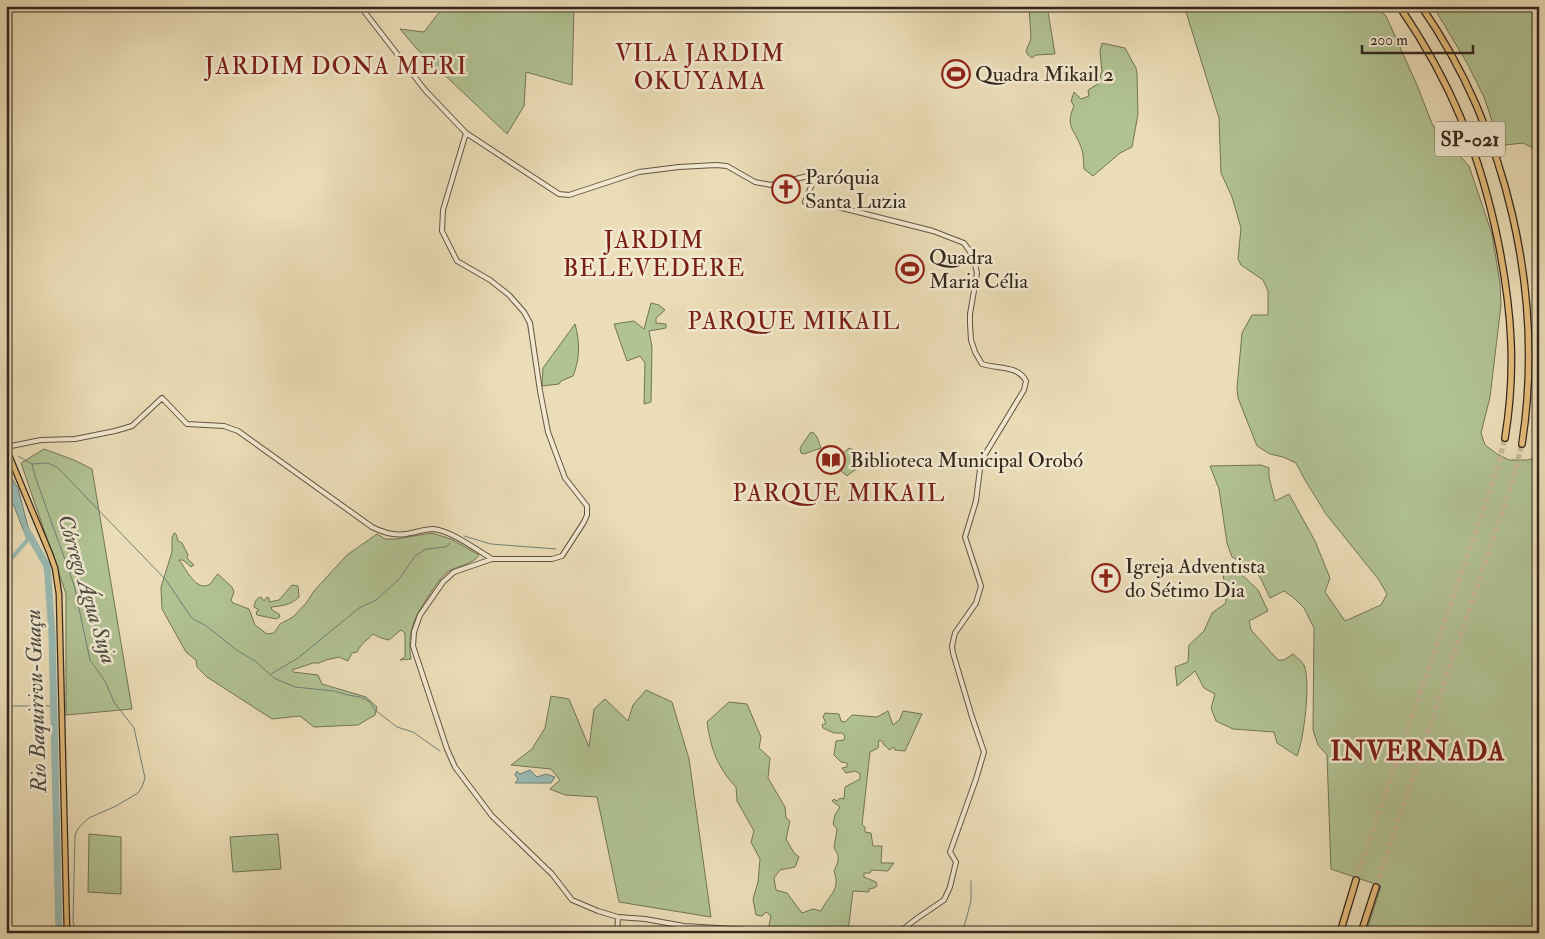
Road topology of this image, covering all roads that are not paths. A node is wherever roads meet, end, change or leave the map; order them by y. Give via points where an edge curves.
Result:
1 (360, 6) edge
2 (1399, 6) edge
3 (1421, 6) edge
4 (466, 133) junction
5 (808, 175) junction
6 (809, 190) junction
7 (807, 197) junction
8 (816, 202) junction
9 (1505, 438) tunnel mouth
10 (1522, 444) tunnel mouth
11 (6, 447) edge
12 (492, 559) junction
13 (1356, 880) tunnel mouth
14 (1376, 887) tunnel mouth
15 (618, 917) junction
16 (67, 933) edge
17 (617, 933) edge
18 (759, 933) edge
19 (898, 933) edge
20 (1340, 933) edge
21 (1361, 933) edge

1 - 4 street via 425,90
2 - 9 highway, SP-021 via 1441,75 1473,148 1489,198 1506,288 1512,346 1510,408
3 - 10 highway, SP-021 via 1458,63 1488,130 1513,207 1528,285 1532,346 1532,380
4 - 5 street via 559,194 569,195 639,172 679,167 727,166 755,182 771,185
4 - 12 street via 443,210 442,232 457,261 509,295 530,323 548,432 565,478 588,510 562,556 552,559
5 - 6 street
5 - 6 street via 816,174
6 - 7 street
7 - 8 street
7 - 8 street via 805,202
8 - 19 street via 961,241 973,256 977,273 970,324 971,340 979,359 987,366 1019,372 1026,381 1024,390 981,461 976,501 965,537 981,586 976,603 959,626 952,646 984,755 950,852 956,862 944,900
11 - 12 street via 115,432 132,426 162,398 187,424 234,428 380,531 397,535 437,530
11 - 16 main road via 50,554 60,594
12 - 15 street via 448,576 420,615 414,632 416,661 455,767 492,816 552,874 568,896 577,903
13 - 20 highway
14 - 21 highway
15 - 17 street
15 - 18 street

